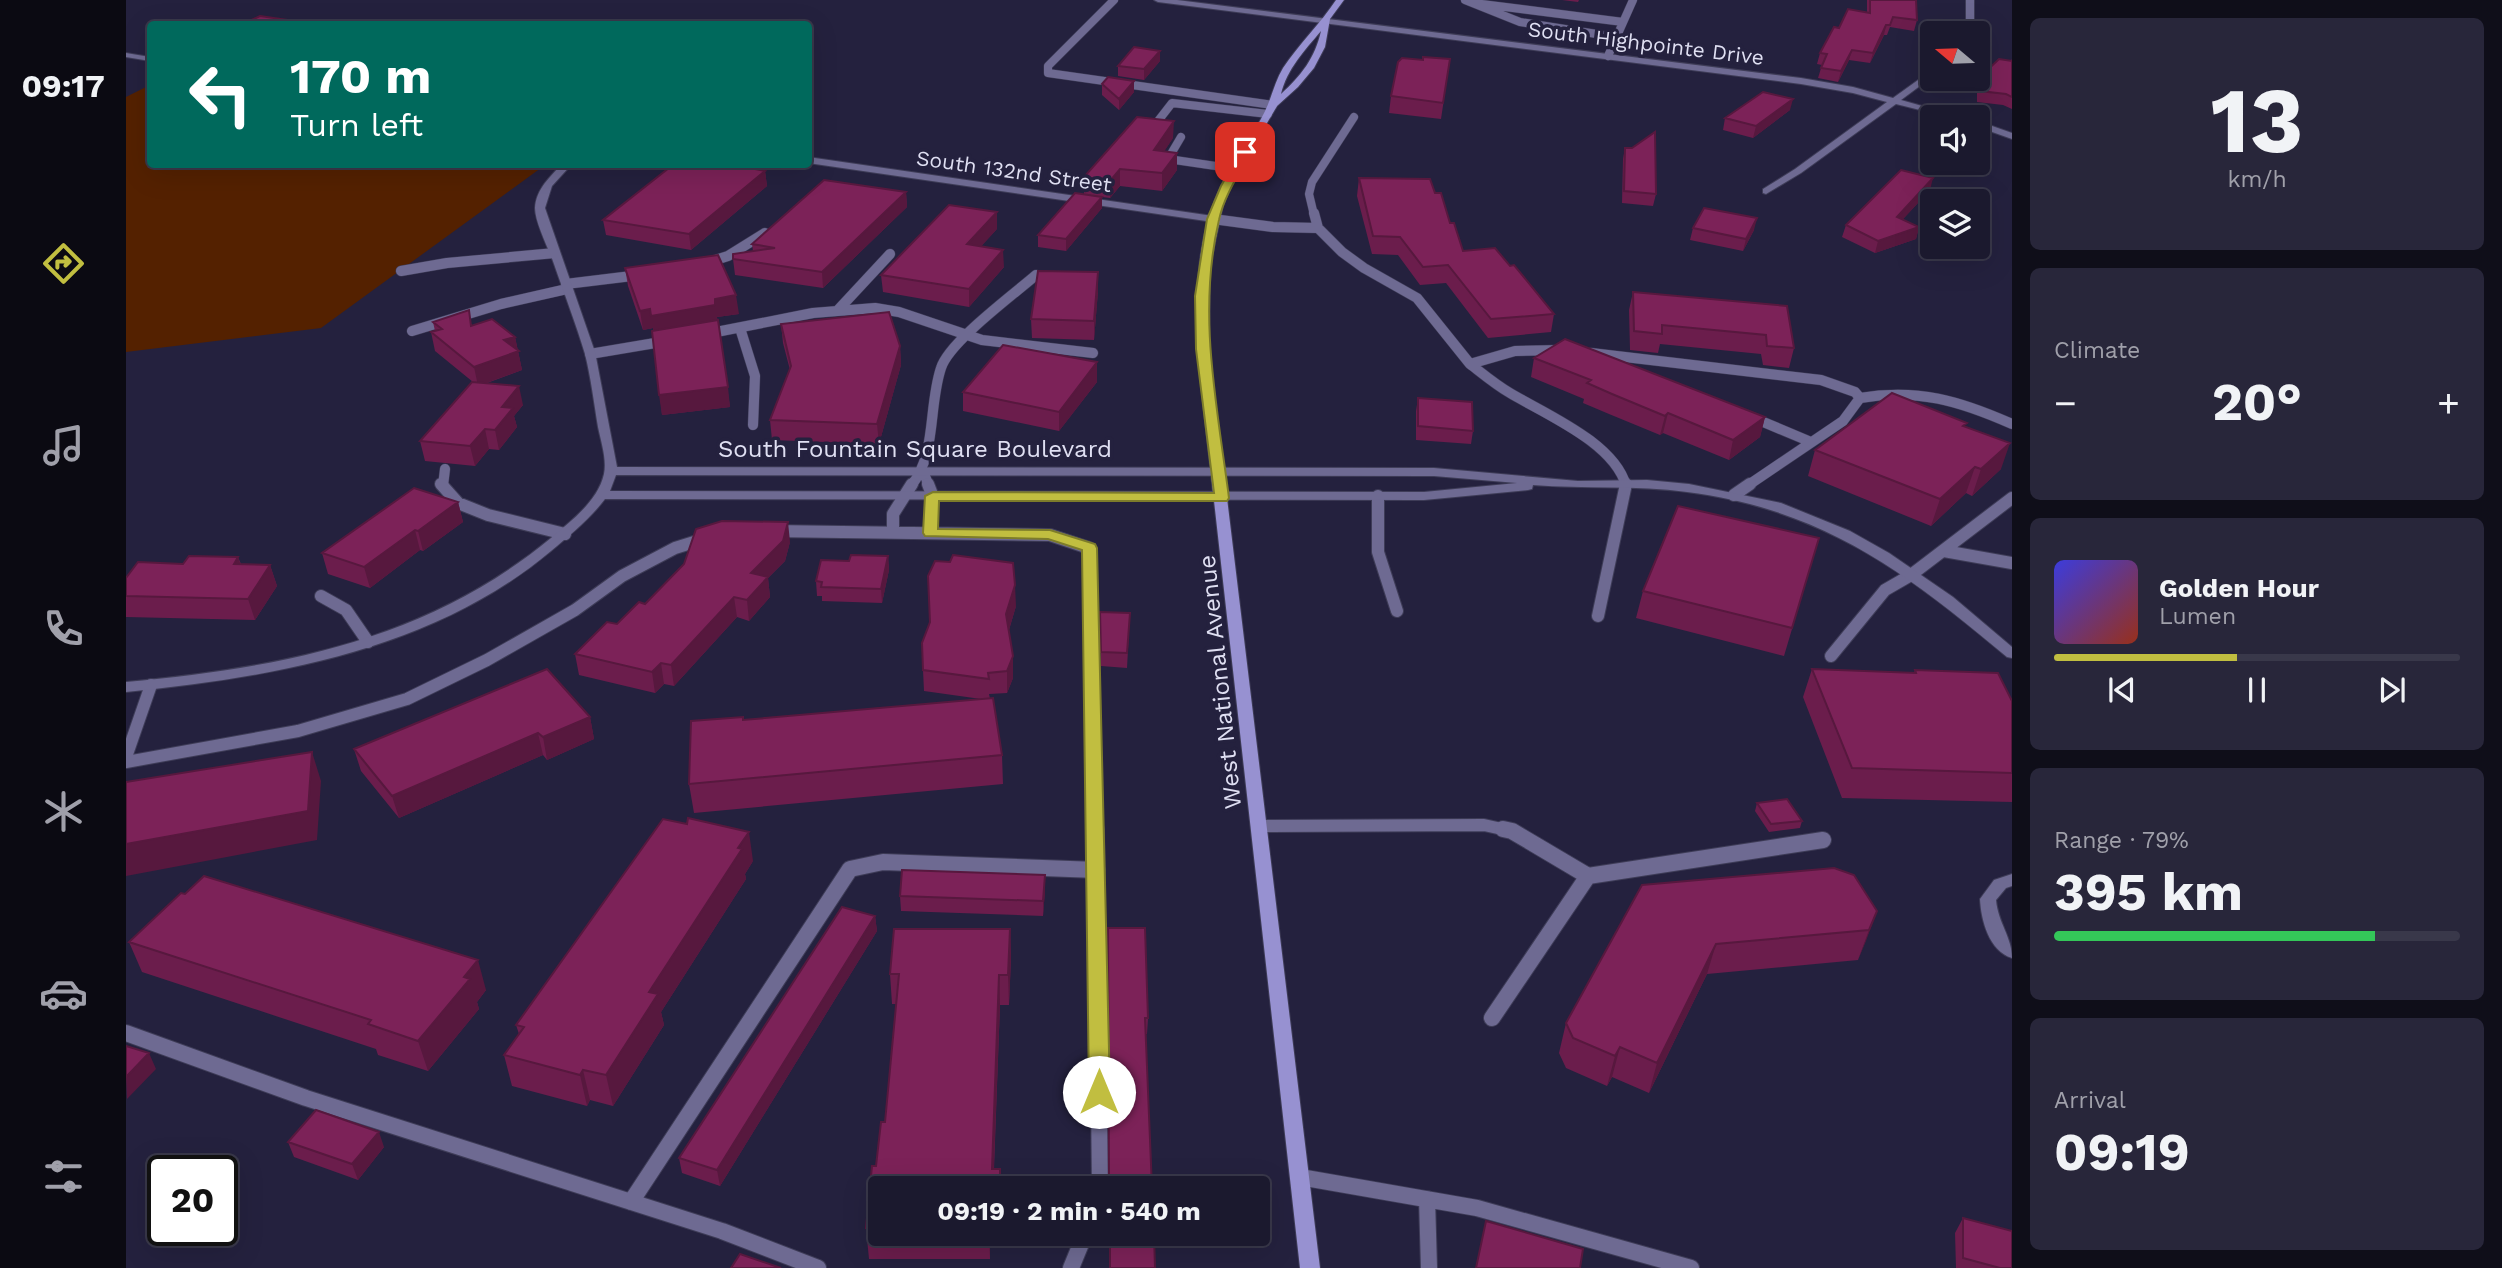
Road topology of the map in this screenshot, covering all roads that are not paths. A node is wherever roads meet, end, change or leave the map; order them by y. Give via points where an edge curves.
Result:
1 (1114, 0) edge
2 (1158, 0) edge
3 (1340, 0) edge
4 (1633, 0) edge
5 (1970, 0) edge
6 (1467, 1) edge
7 (1327, 20) junction
8 (1970, 21) edge
9 (1623, 22) junction
10 (1616, 37) junction
11 (126, 55) edge
12 (1608, 56) junction
13 (147, 58) edge
14 (1920, 82) edge
15 (1894, 100) junction
16 (1920, 107) edge
17 (1270, 110) junction
18 (1354, 117) dead end
19 (1158, 121) edge
20 (1990, 128) edge
21 (2012, 136) edge
22 (1181, 137) dead end
23 (812, 161) edge
24 (564, 168) edge
25 (1236, 169) junction
26 (1766, 191) dead end
27 (1213, 219) junction
28 (1318, 228) junction
29 (765, 233) edge
30 (555, 253) junction
31 (890, 254) dead end
32 (689, 269) edge
33 (401, 271) dead end
34 (648, 274) edge
35 (1036, 275) edge
36 (567, 287) junction
37 (838, 310) junction
38 (740, 328) junction
39 (412, 331) dead end
40 (699, 335) edge
41 (965, 336) junction
42 (672, 340) edge
43 (1093, 353) dead end
44 (1600, 354) junction
45 (590, 355) junction
46 (1470, 363) junction
47 (1637, 370) edge
48 (1860, 398) junction
49 (1737, 411) edge
50 (2012, 424) edge
51 (753, 425) dead end
52 (1811, 442) junction
53 (445, 469) dead end
54 (1219, 470) junction
55 (610, 471) junction
56 (923, 471) junction
57 (1371, 472) junction
58 (1550, 483) junction
59 (1626, 484) junction
60 (601, 495) junction
61 (1734, 495) junction
62 (902, 496) junction
63 (933, 496) junction
64 (1378, 496) junction
65 (1222, 498) junction
66 (2012, 498) edge
67 (757, 530) edge
68 (893, 532) junction
69 (930, 533) junction
70 (565, 534) junction
71 (719, 534) edge
72 (1944, 551) junction
73 (2012, 563) edge
74 (1911, 575) junction
75 (321, 596) dead end
76 (1397, 611) dead end
77 (1598, 616) dead end
78 (368, 642) junction
79 (2012, 654) edge
80 (1831, 656) dead end
81 (151, 685) junction
82 (126, 688) edge
83 (126, 760) edge
84 (1259, 826) junction
85 (1823, 839) dead end
86 (1097, 870) junction
87 (1588, 876) junction
88 (2012, 880) edge
89 (2012, 952) edge
90 (1492, 1018) dead end
91 (126, 1033) edge
92 (1100, 1176) edge
93 (1300, 1177) junction
94 (1427, 1199) junction
95 (631, 1202) junction
96 (1080, 1246) edge
97 (818, 1268) edge
98 (1072, 1268) edge
99 (1310, 1268) edge
100 (1429, 1268) edge
101 (1688, 1268) edge

1 - 17 lane via 1048,66 1048,73
2 - 7 street, South Highpointe Drive
3 - 7 main road, West National Avenue
4 - 9 lane
5 - 8 street
6 - 9 lane
6 - 10 lane via 1511,21
7 - 12 street, South Highpointe Drive
7 - 17 main road, West National Avenue via 1281,79
7 - 17 main road, West National Avenue via 1323,47 1314,64 1303,81
9 - 10 lane
10 - 12 lane
11 - 13 street
12 - 15 street, South Highpointe Drive via 1801,81
14 - 15 street
15 - 16 street, South Highpointe Drive
15 - 26 street
17 - 19 lane via 1172,103
17 - 25 main road, West National Avenue
18 - 28 lane via 1312,182 1309,194
20 - 21 street
22 - 25 lane via 1168,159
23 - 27 street, South 132nd Street
24 - 30 street via 541,198 541,215
25 - 27 main road, West National Avenue
27 - 28 lane
27 - 54 main road, West National Avenue via 1201,296
28 - 46 lane via 1364,268 1417,298
29 - 32 lane via 728,256
30 - 33 lane
30 - 36 street
31 - 37 lane
34 - 36 lane
35 - 41 lane
36 - 39 lane
36 - 45 street
37 - 38 lane
37 - 41 lane via 875,308 909,314
38 - 40 lane
38 - 51 lane via 755,376
41 - 43 lane
41 - 56 lane via 941,366
42 - 45 lane
44 - 46 lane via 1529,349
44 - 47 lane
44 - 48 lane via 1821,380 1855,391
45 - 55 street
46 - 59 lane via 1507,392 1558,418 1614,461
48 - 50 lane via 1897,392 1927,396 1979,409
48 - 52 lane via 1843,421
49 - 52 lane
52 - 61 lane
53 - 70 lane via 441,484 457,503 488,516
54 - 56 street, South Fountain Square Boulevard
54 - 57 street, South Fountain Square Boulevard
54 - 65 main road, West National Avenue
55 - 56 street, South Fountain Square Boulevard
55 - 60 street
56 - 62 lane
56 - 63 lane
57 - 58 street, South Fountain Square Boulevard
57 - 64 street
58 - 59 street
58 - 64 street, South Fountain Square Boulevard
59 - 61 street
59 - 77 lane
60 - 62 street, South Fountain Square Boulevard
60 - 70 street
61 - 74 street via 1823,524
62 - 63 street, South Fountain Square Boulevard
62 - 68 lane via 893,514
63 - 65 street, South Fountain Square Boulevard
63 - 69 lane
64 - 65 street, South Fountain Square Boulevard
64 - 76 lane via 1378,552
65 - 84 main road, West National Avenue
66 - 72 lane
67 - 68 lane
68 - 69 lane
69 - 86 lane via 1050,535 1089,548
70 - 78 street via 478,595
71 - 83 lane via 675,548 622,576 575,610 407,699 298,731
72 - 73 lane
72 - 74 lane
74 - 79 street
74 - 80 lane via 1885,590
75 - 78 lane via 346,610
78 - 81 street via 266,670
81 - 82 street
81 - 83 lane
84 - 87 lane via 1484,825 1512,831
84 - 93 main road, West National Avenue
85 - 87 lane
86 - 92 lane
86 - 95 lane via 883,862 850,869
87 - 90 lane
88 - 89 street via 2000,884 1988,900 1989,920
91 - 95 lane via 306,1098
93 - 94 lane
93 - 99 main road, West National Avenue
94 - 100 lane
94 - 101 lane via 1477,1208
95 - 97 lane
96 - 98 lane

